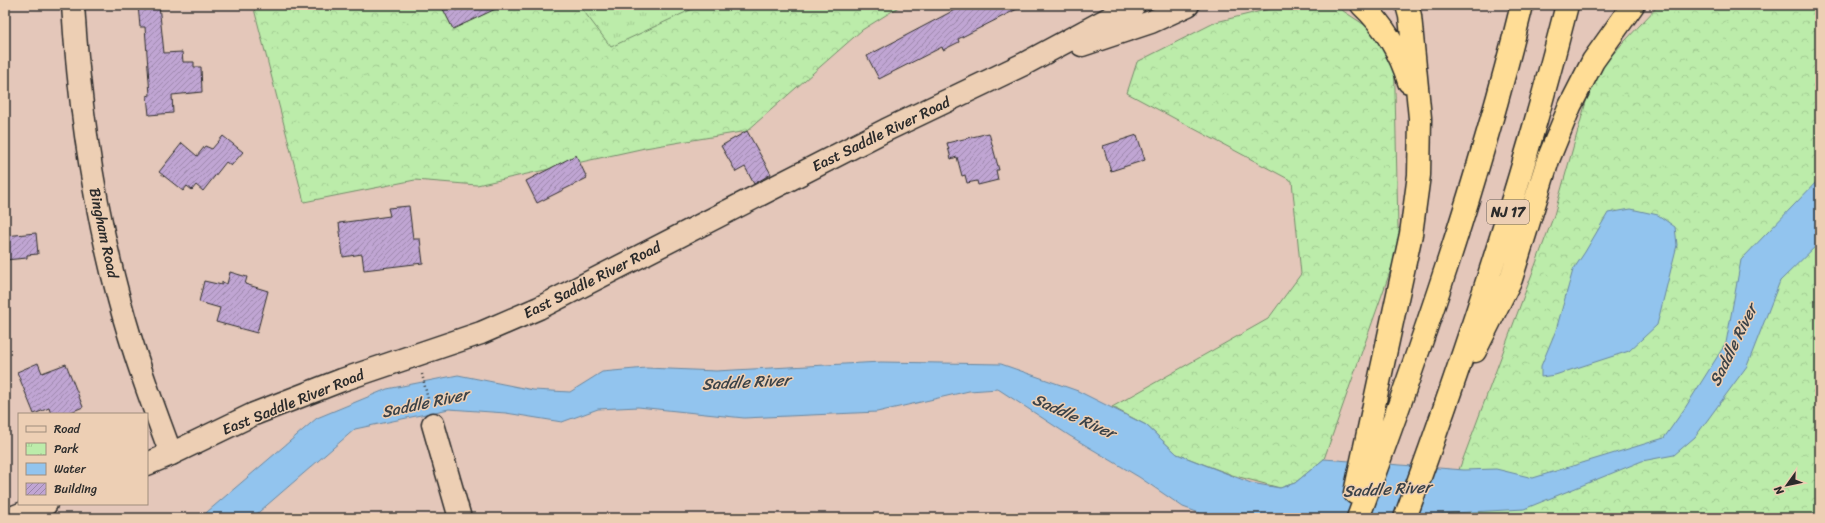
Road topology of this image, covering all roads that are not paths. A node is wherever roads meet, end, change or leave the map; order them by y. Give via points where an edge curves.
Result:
1 (73, 5) edge
2 (1134, 5) edge
3 (1188, 5) edge
4 (1362, 5) edge
5 (1407, 5) edge
6 (1522, 5) edge
7 (1567, 5) edge
8 (1633, 5) edge
9 (1024, 64) junction
10 (1420, 118) junction
11 (1442, 417) junction
12 (433, 424) road end
13 (171, 454) junction
14 (148, 464) edge
15 (44, 505) edge
16 (11, 518) edge
17 (460, 518) edge
18 (1350, 518) edge
19 (1358, 518) edge
20 (1405, 518) edge

1 - 13 main road, Bingham Road via 84,129 100,222 137,359
2 - 9 main road, East Saddle River Road
3 - 9 main road, East Saddle River Road via 1151,22
4 - 10 highway via 1372,14 1395,48 1406,71
5 - 10 highway
6 - 19 highway, NJ 17 via 1466,209
7 - 11 highway, NJ 17 via 1513,198
8 - 11 highway via 1597,55 1573,100 1548,160 1511,278
9 - 13 main road, East Saddle River Road via 886,130 540,308 481,333 342,380 254,414
10 - 18 highway via 1419,175 1412,227
11 - 20 highway, NJ 17
12 - 17 main road
13 - 14 main road, East Saddle River Road
15 - 16 main road

